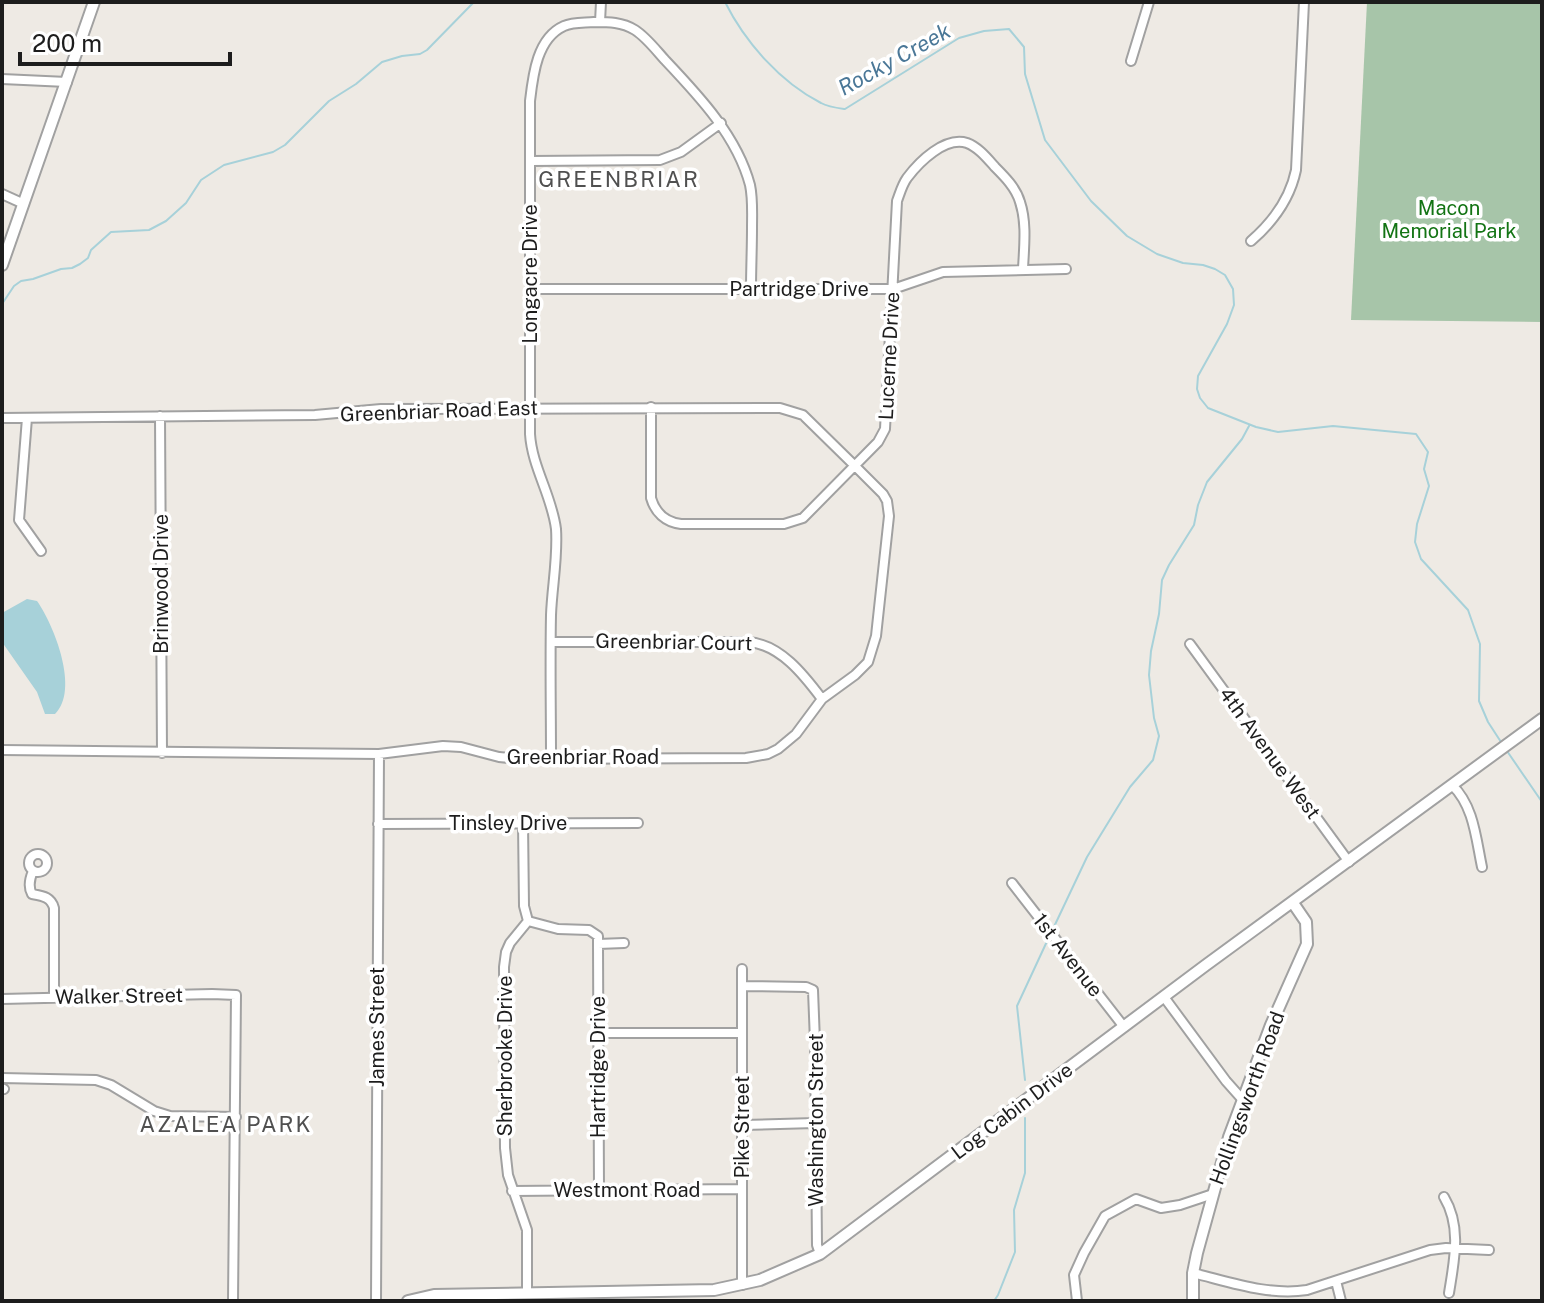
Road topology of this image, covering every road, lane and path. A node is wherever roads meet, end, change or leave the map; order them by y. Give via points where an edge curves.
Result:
1 (94, 2) edge
2 (601, 2) edge
3 (1149, 2) edge
4 (1304, 2) edge
5 (600, 22) junction
6 (1131, 61) dead end
7 (2, 79) edge
8 (67, 82) junction
9 (721, 123) junction
10 (530, 161) junction
11 (2, 194) edge
12 (24, 204) junction
13 (1251, 241) dead end
14 (2, 265) edge
15 (1023, 269) junction
16 (1066, 269) dead end
17 (530, 289) junction
18 (751, 289) junction
19 (893, 289) junction
20 (530, 407) junction
21 (651, 407) junction
22 (160, 416) junction
23 (2, 418) edge
24 (27, 418) junction
25 (854, 465) junction
26 (41, 551) dead end
27 (551, 642) junction
28 (1190, 644) dead end
29 (822, 699) junction
30 (1542, 719) edge
31 (2, 750) edge
32 (162, 753) junction
33 (379, 754) junction
34 (551, 758) junction
35 (1452, 785) junction
36 (523, 823) junction
37 (638, 823) dead end
38 (378, 824) junction
39 (1349, 862) junction
40 (1482, 867) dead end
41 (33, 871) dead end
42 (1012, 883) dead end
43 (1293, 903) junction
44 (528, 921) junction
45 (624, 943) dead end
46 (598, 944) junction
47 (742, 969) dead end
48 (742, 986) junction
49 (1164, 997) junction
50 (54, 998) junction
51 (2, 999) edge
52 (1124, 1027) junction
53 (598, 1033) junction
54 (742, 1033) junction
55 (3, 1078) edge
56 (1242, 1099) junction
57 (236, 1117) junction
58 (815, 1123) junction
59 (742, 1125) junction
60 (742, 1189) junction
61 (599, 1190) junction
62 (512, 1191) junction
63 (1213, 1194) junction
64 (1444, 1197) dead end
65 (1455, 1247) junction
66 (1489, 1250) dead end
67 (820, 1254) junction
68 (1193, 1273) junction
69 (1336, 1281) junction
70 (742, 1285) junction
71 (1449, 1293) dead end
72 (527, 1294) junction
73 (233, 1301) edge
74 (376, 1301) edge
75 (408, 1301) edge
76 (1077, 1301) edge
77 (1193, 1301) edge
78 (1341, 1301) edge

1 - 8 street
2 - 5 street
3 - 6 street
4 - 13 street via 1296,170 1284,205
5 - 9 street, Longacre Drive via 637,31
5 - 10 street, Longacre Drive via 564,26 543,46 530,101
7 - 8 street
8 - 12 street
9 - 10 street via 681,152 660,160
9 - 18 street, Longacre Drive via 750,186
10 - 17 street, Longacre Drive
11 - 12 street
12 - 14 street
15 - 16 street, Partridge Drive
15 - 19 street, Partridge Drive via 943,272
15 - 19 street, Lucerne Drive via 1023,218 1014,190 976,148 951,142 926,159 903,185 897,201
17 - 18 street, Partridge Drive
17 - 20 street, Longacre Drive
18 - 19 street, Partridge Drive
19 - 25 street, Lucerne Drive via 885,429
20 - 21 street, Greenbriar Road East
20 - 22 street, Greenbriar Road East
20 - 27 street, Longacre Drive via 531,445 555,525
21 - 25 street, Greenbriar Road East via 792,411 803,415
21 - 25 street, Lucerne Drive via 651,498 660,515 674,523 796,522
22 - 24 street, Greenbriar Road East
22 - 32 street, Brinwood Drive
23 - 24 street, Greenbriar Road East
24 - 26 street via 19,520
25 - 29 street, Greenbriar Road via 889,507 876,636 868,662
27 - 29 street, Greenbriar Court via 765,644 795,667
27 - 34 street, Longacre Drive
28 - 39 street, 4th Avenue West
29 - 34 street, Greenbriar Road via 796,734 768,754
30 - 35 street, Log Cabin Drive
31 - 32 street, Greenbriar Road
32 - 33 street, Greenbriar Road
33 - 34 street, Greenbriar Road via 443,746 499,757
33 - 38 street, James Street
35 - 39 street, Log Cabin Drive
35 - 40 street via 1471,813
36 - 37 street, Tinsley Drive
36 - 38 street, Tinsley Drive
36 - 44 street
38 - 74 street, James Street
39 - 43 street, Log Cabin Drive
41 - 50 street via 32,894 48,898 54,908
42 - 52 street, 1st Avenue
43 - 49 street, Log Cabin Drive
43 - 56 street, Hollingsworth Road via 1306,922 1307,944
44 - 46 street via 589,930 598,936
44 - 62 street, Sherbrooke Drive via 510,943 504,967 505,1148
45 - 46 street
46 - 53 street, Hartridge Drive
47 - 48 street, Pike Street
48 - 54 street, Pike Street
48 - 58 street, Washington Street via 811,987
49 - 52 street, Log Cabin Drive
49 - 56 street
50 - 51 street, Walker Street
50 - 57 street, Walker Street via 236,995
52 - 67 street, Log Cabin Drive
53 - 54 street
53 - 61 street, Hartridge Drive
54 - 59 street, Pike Street
55 - 57 street via 96,1080 170,1116
56 - 63 street, Hollingsworth Road
57 - 73 street
58 - 59 street
58 - 67 street, Washington Street
59 - 60 street, Pike Street
60 - 61 street, Westmont Road
60 - 70 street, Pike Street
61 - 62 street, Westmont Road
62 - 72 street, Sherbrooke Drive via 527,1230
63 - 68 street, Hollingsworth Road
63 - 76 street via 1161,1208 1136,1199 1105,1216 1074,1275
64 - 65 street via 1454,1218
65 - 66 street
65 - 69 street
65 - 71 street
67 - 70 street, Log Cabin Drive
68 - 69 street via 1284,1292
68 - 77 street, Hollingsworth Road
69 - 78 street
70 - 72 street, Log Cabin Drive via 698,1292
72 - 75 street, Log Cabin Drive via 434,1295

